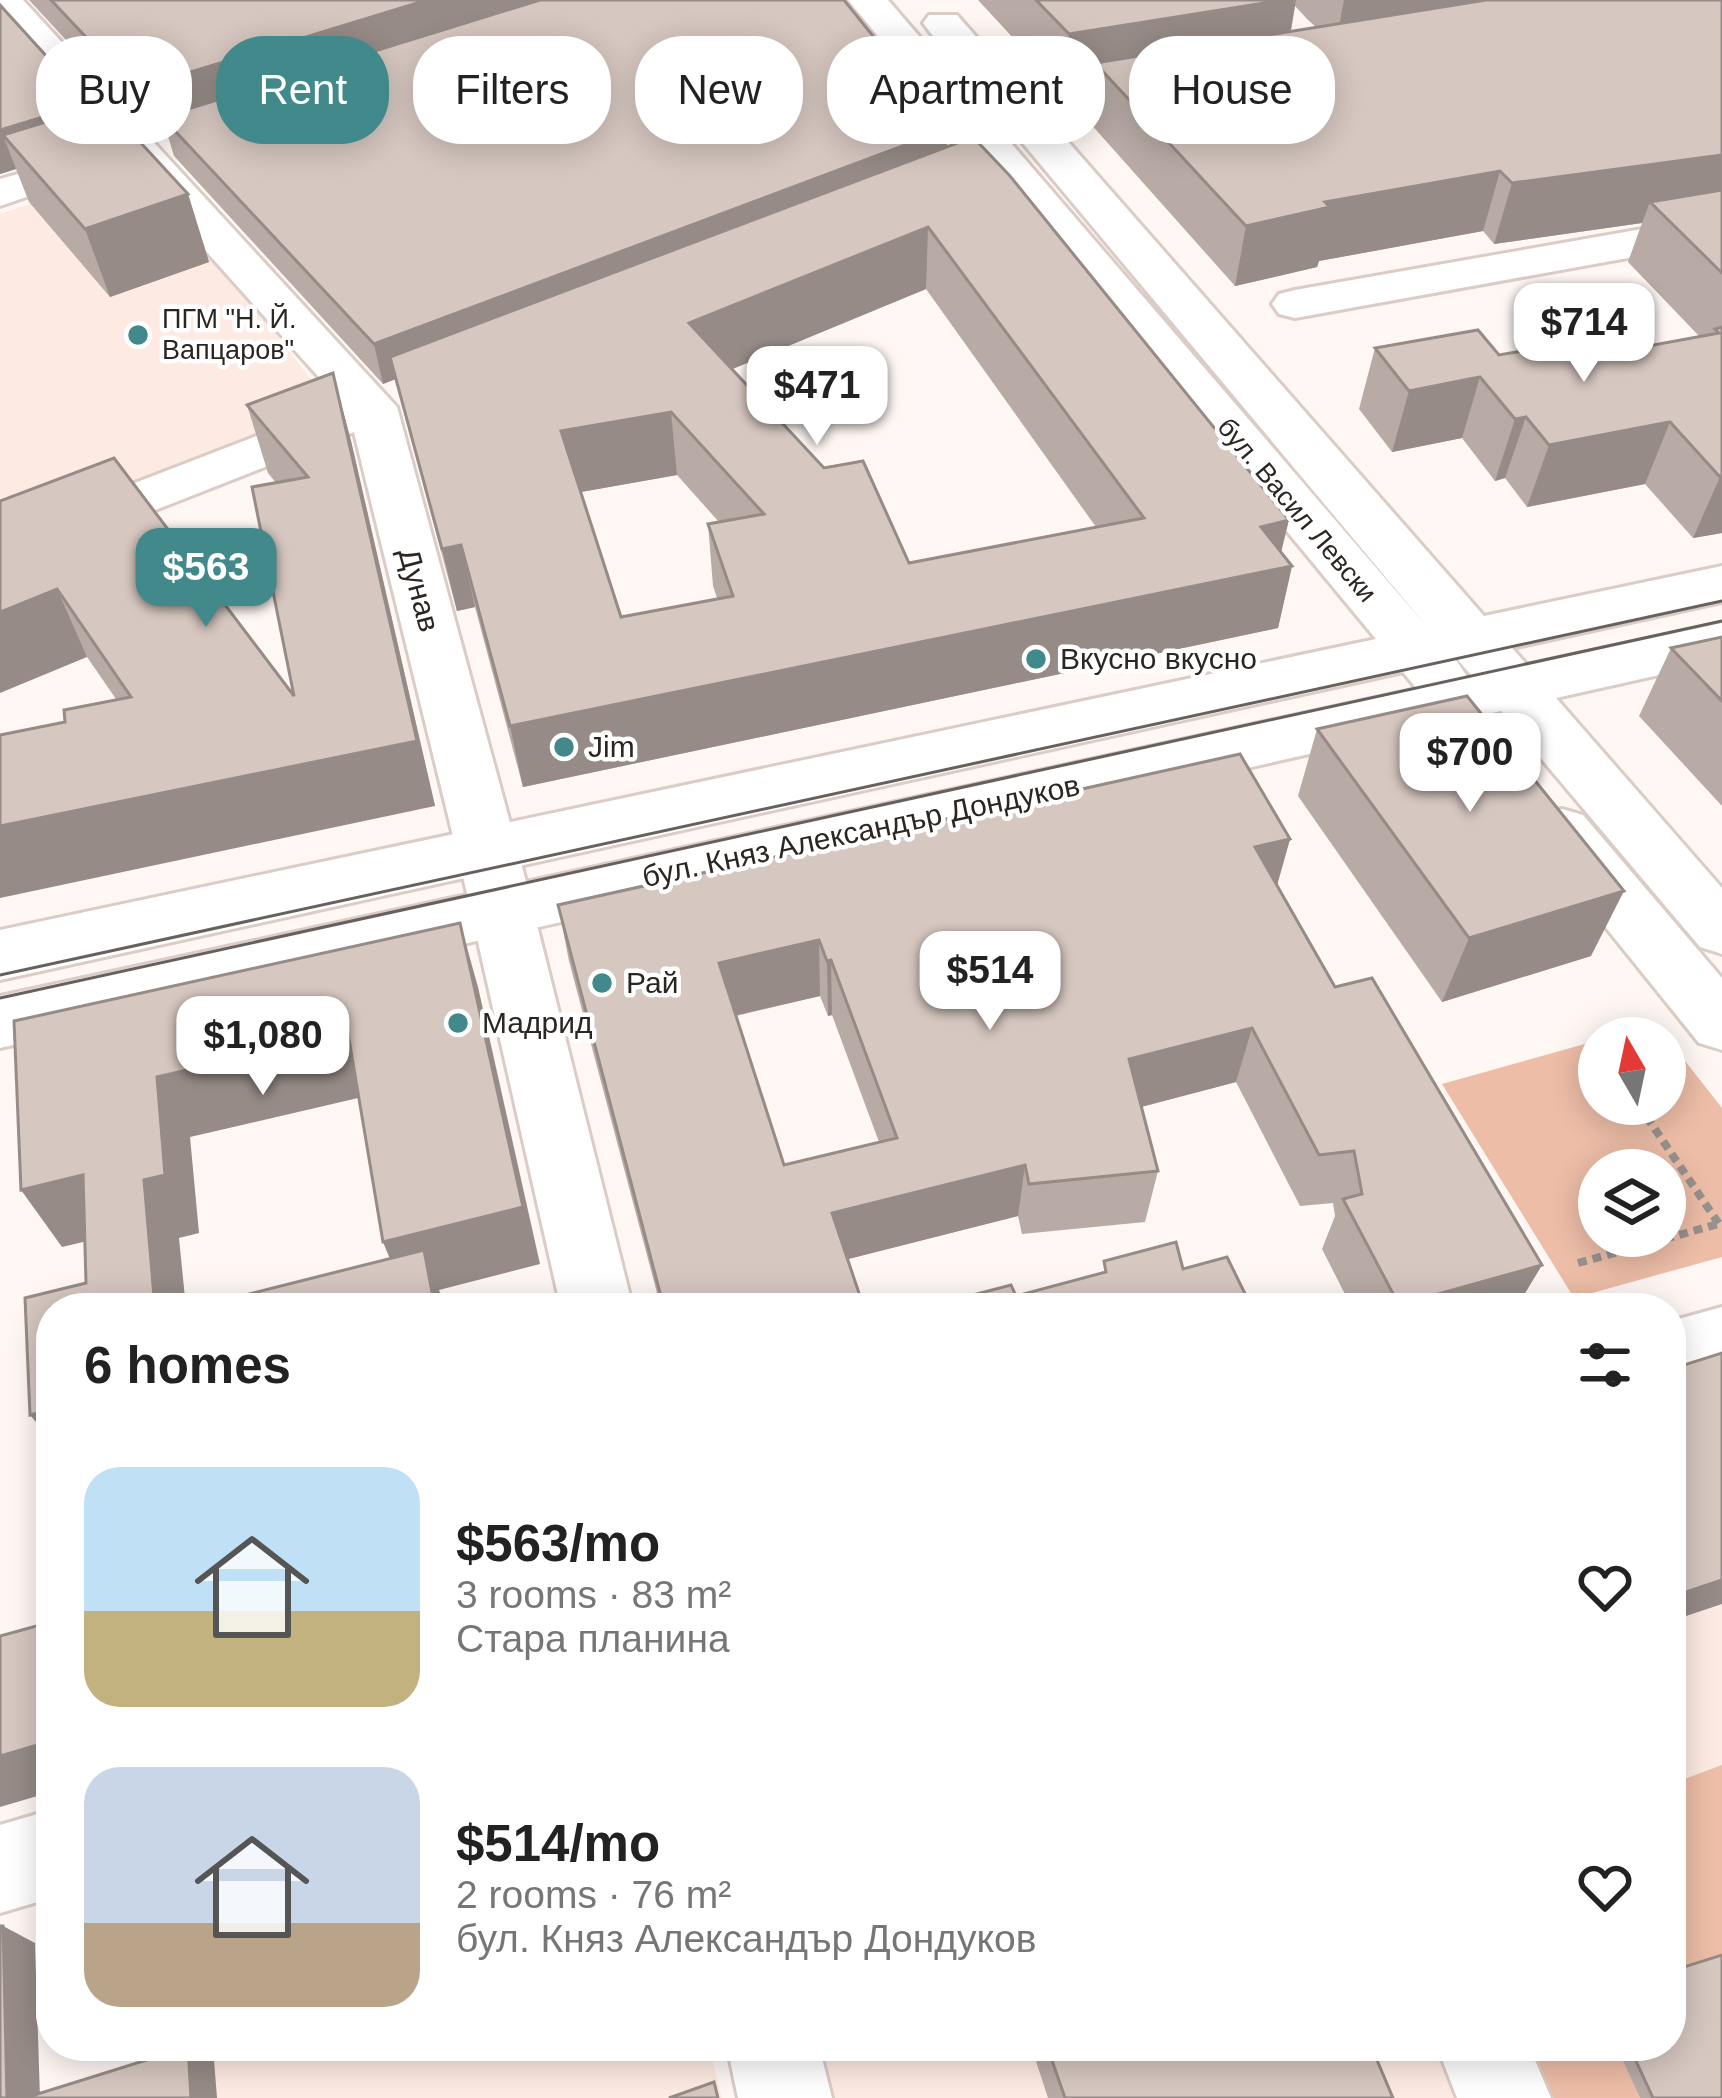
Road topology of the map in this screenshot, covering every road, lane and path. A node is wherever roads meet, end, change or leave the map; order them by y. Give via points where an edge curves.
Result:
1 (2, 0) edge
2 (867, 0) edge
3 (923, 0) edge
4 (42, 36) edge
5 (954, 36) edge
6 (155, 144) edge
7 (163, 144) edge
8 (1045, 144) edge
9 (0, 194) edge
10 (1722, 228) edge
11 (1295, 304) dead end
12 (393, 399) junction
13 (0, 554) edge
14 (1722, 584) edge
15 (1722, 642) edge
16 (1444, 644) junction
17 (1484, 694) junction
18 (494, 880) junction
19 (1722, 930) edge
20 (0, 955) edge
21 (0, 1022) edge
22 (1722, 1024) edge
23 (1653, 1125) edge
24 (1721, 1224) edge
25 (1578, 1263) dead end
26 (593, 1293) edge
27 (1722, 1340) edge
28 (1686, 1351) edge
29 (36, 1858) edge
30 (0, 1869) edge
31 (776, 2061) edge
32 (1489, 2061) edge
33 (785, 2098) edge
34 (1504, 2098) edge

1 - 4 main road, Дунав
2 - 16 main road, бул. Васил Левски via 986,172
3 - 5 main road, бул. Васил Левски
6 - 9 main road
7 - 12 main road, Дунав
8 - 16 main road, бул. Васил Левски
10 - 11 main road
12 - 13 main road
12 - 18 main road, Дунав
14 - 16 main road, бул. Княз Александър Дондуков
15 - 17 main road, бул. Княз Александър Дондуков
16 - 17 main road, бул. Васил Левски
16 - 18 main road, бул. Княз Александър Дондуков
17 - 18 main road, бул. Княз Александър Дондуков
17 - 19 main road, бул. Васил Левски
17 - 22 main road, бул. Васил Левски
18 - 20 main road, бул. Княз Александър Дондуков
18 - 21 main road, бул. Княз Александър Дондуков
18 - 26 main road, Дунав
23 - 24 path
24 - 25 path
27 - 28 main road
29 - 30 main road
31 - 33 main road
32 - 34 main road

